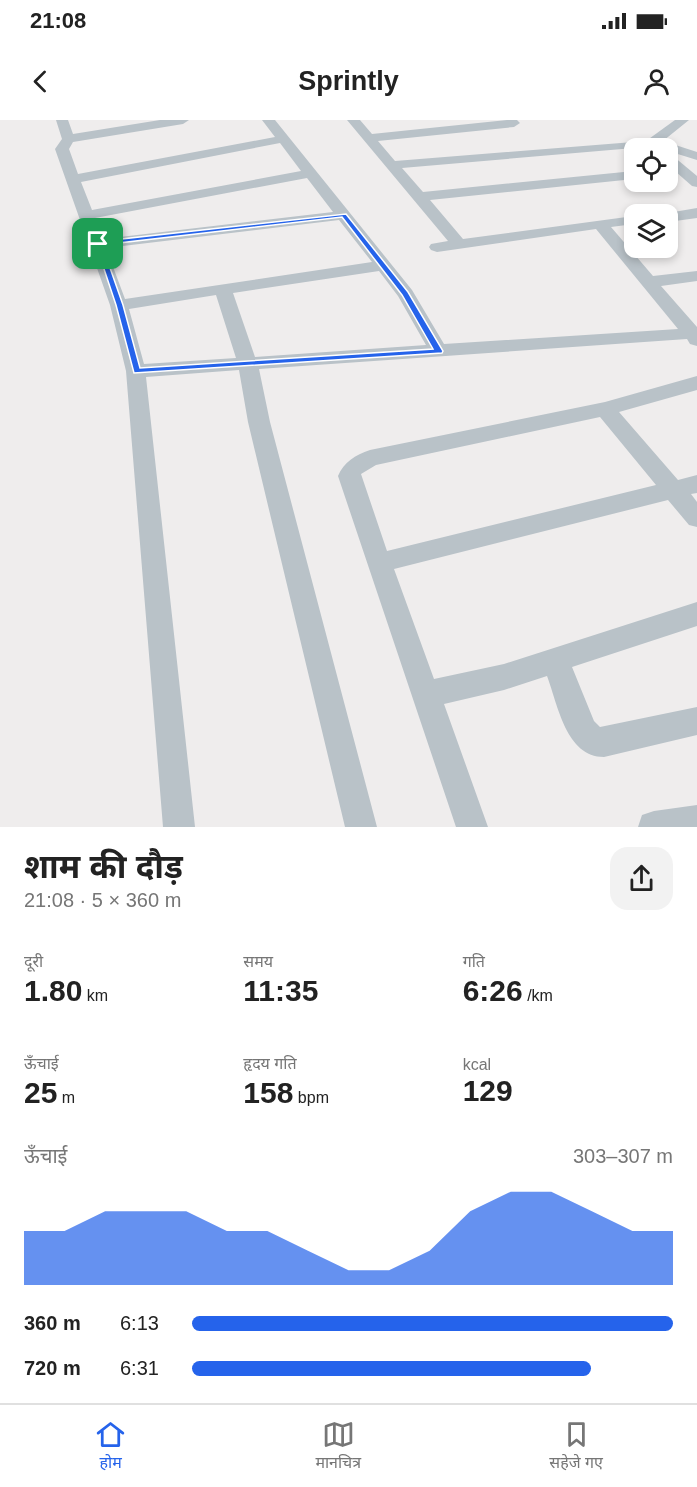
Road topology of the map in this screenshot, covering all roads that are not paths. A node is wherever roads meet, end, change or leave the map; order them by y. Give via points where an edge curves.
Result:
1 (62, 120) edge
2 (183, 120) edge
3 (267, 120) edge
4 (353, 120) edge
5 (684, 120) edge
6 (516, 125) edge
7 (367, 138) junction
8 (661, 138) edge
9 (68, 139) junction
10 (283, 139) junction
11 (624, 147) edge
12 (678, 151) edge
13 (697, 156) edge
14 (391, 165) junction
15 (310, 173) junction
16 (678, 173) edge
17 (624, 177) edge
18 (72, 179) junction
19 (697, 183) edge
20 (419, 197) junction
21 (697, 213) edge
22 (87, 215) junction
23 (343, 215) junction
24 (678, 216) edge
25 (624, 221) edge
26 (600, 224) junction
27 (98, 244) junction
28 (459, 244) junction
29 (437, 247) dead end
30 (383, 265) junction
31 (697, 276) edge
32 (649, 282) junction
33 (223, 290) junction
34 (119, 305) junction
35 (695, 335) edge
36 (439, 351) junction
37 (248, 364) junction
38 (136, 371) junction
39 (697, 383) edge
40 (605, 409) junction
41 (697, 484) edge
42 (673, 492) junction
43 (697, 518) edge
44 (379, 563) junction
45 (697, 614) edge
46 (555, 660) junction
47 (425, 695) junction
48 (697, 721) edge
49 (697, 820) edge
50 (179, 827) edge
51 (361, 827) edge
52 (472, 827) edge
53 (654, 827) edge

1 - 9 street
2 - 9 street
3 - 10 street
4 - 7 street
5 - 8 street
6 - 7 street
7 - 14 street
9 - 18 street via 62,149
10 - 15 street
10 - 18 street
11 - 14 street
12 - 13 street
14 - 20 street
15 - 22 street
15 - 23 street
16 - 19 street
17 - 20 street
18 - 22 street
20 - 28 street
21 - 24 street
22 - 27 street
23 - 27 street
23 - 30 street
25 - 26 street
26 - 28 street
26 - 32 street
27 - 34 street
28 - 29 street
30 - 33 street
30 - 36 street via 406,294
31 - 32 street
32 - 35 street
33 - 34 street
33 - 37 street
34 - 38 street
35 - 36 street
36 - 37 street
37 - 38 street
37 - 51 street via 259,422
38 - 50 street
39 - 40 street
40 - 42 street
40 - 44 street via 370,458 352,469 348,476
41 - 42 street
42 - 43 street
42 - 44 street
44 - 47 street
45 - 46 street
46 - 47 street via 504,677
46 - 48 street via 583,731 594,742
47 - 52 street
49 - 53 street

